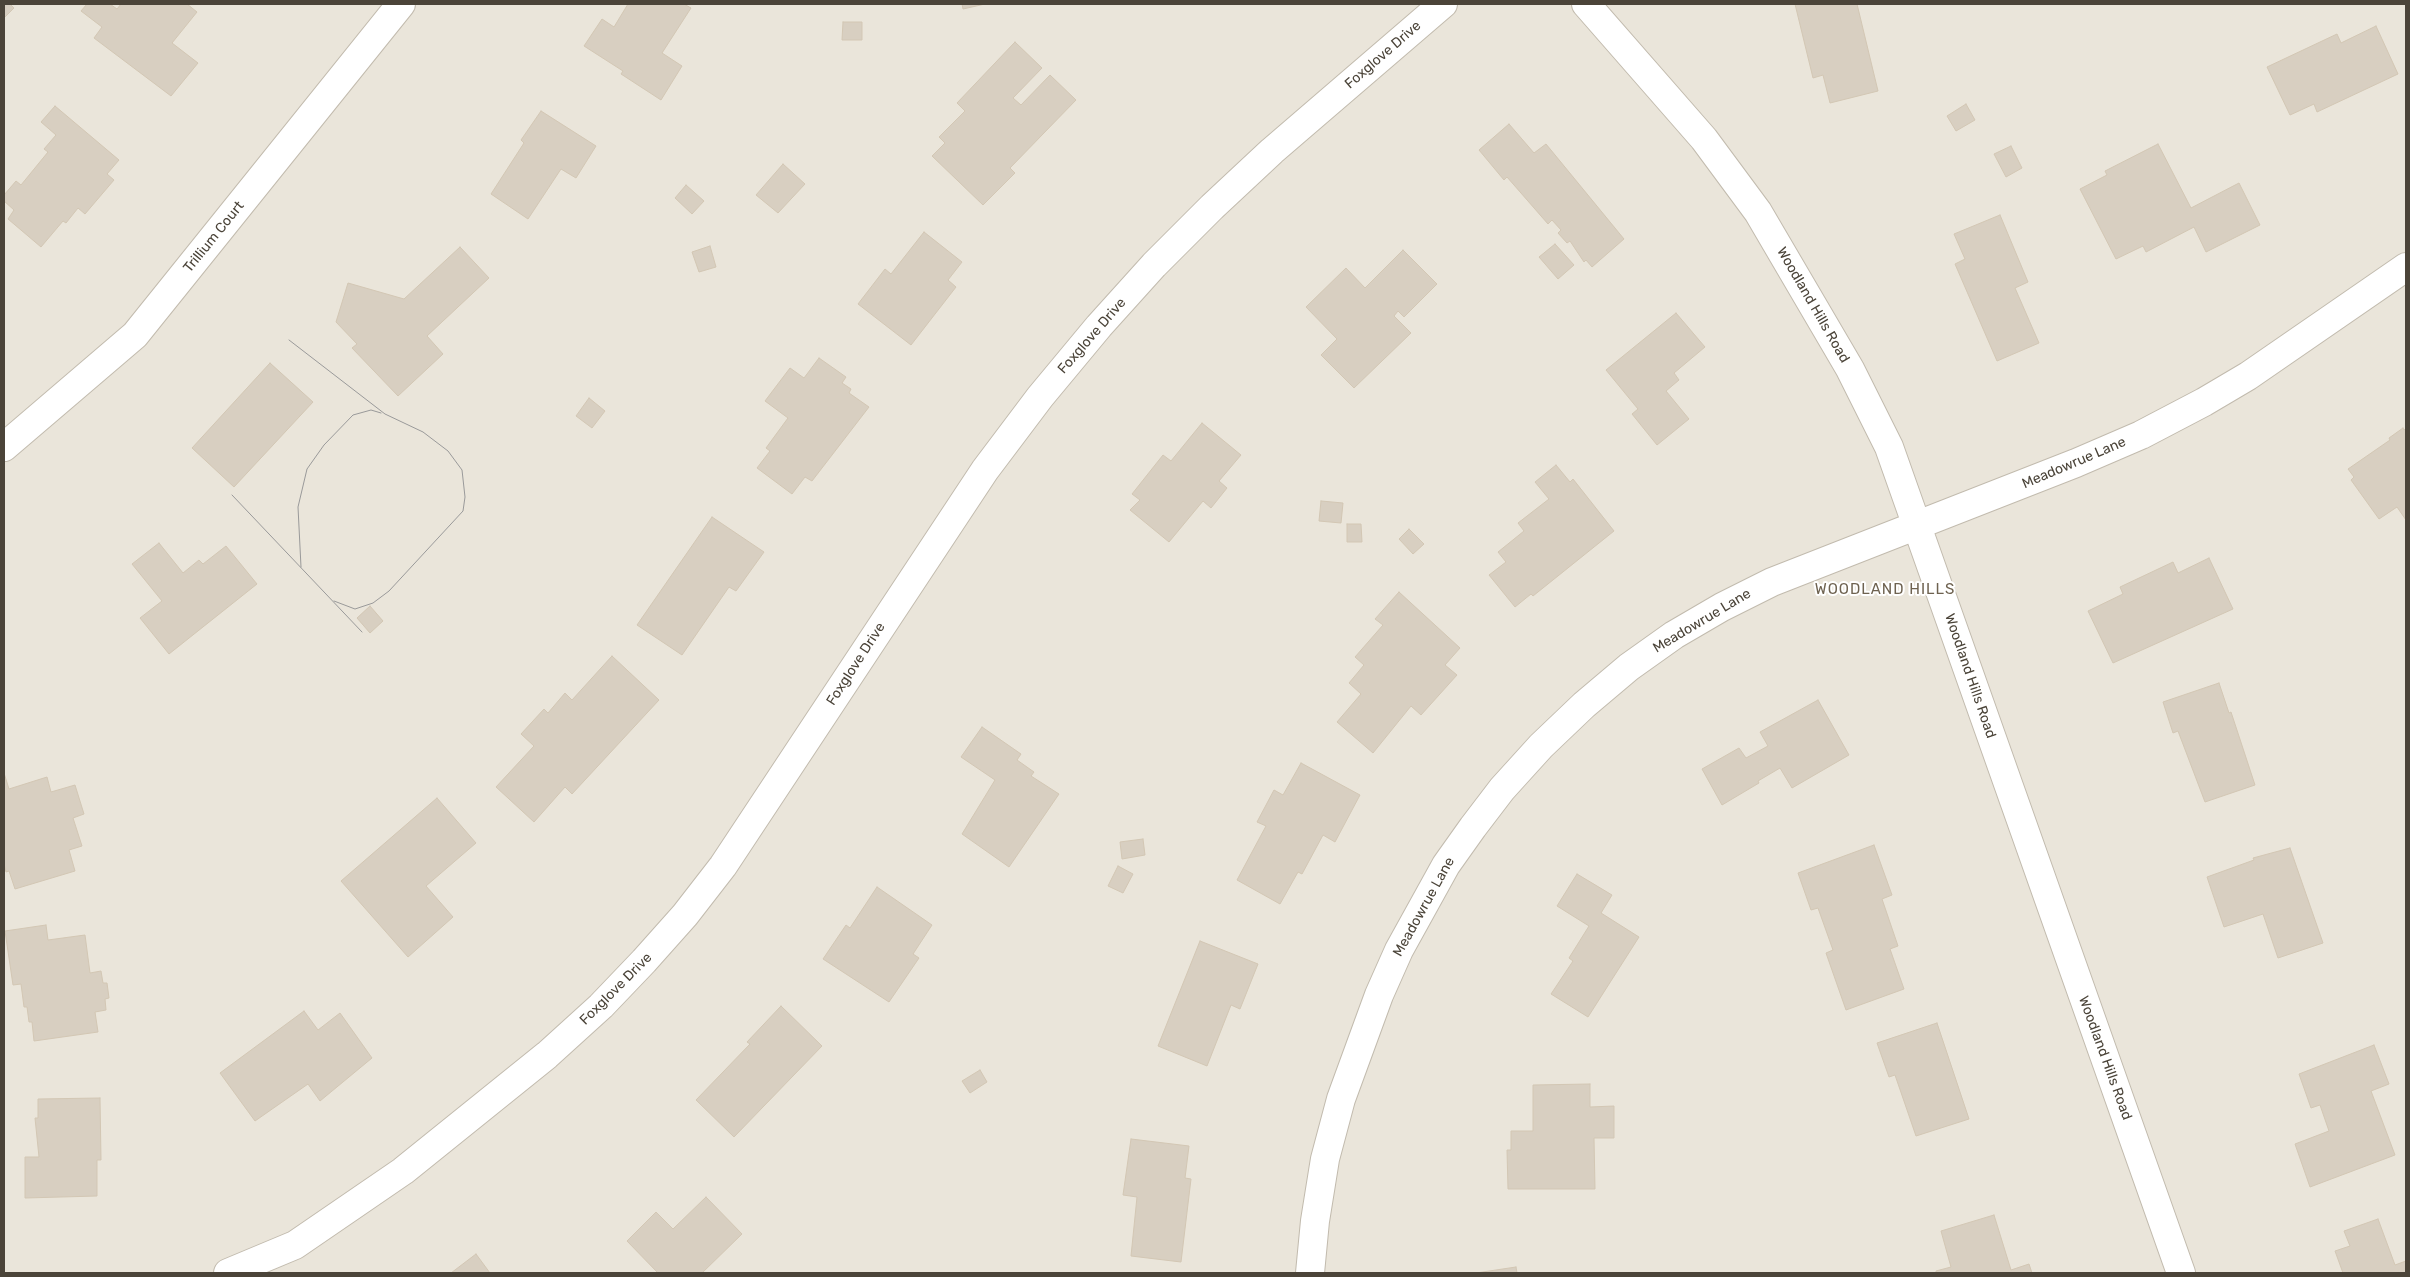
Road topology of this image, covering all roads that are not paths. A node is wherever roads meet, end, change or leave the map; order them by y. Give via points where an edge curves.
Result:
1 (402, 4) edge
2 (1443, 4) edge
3 (1586, 4) edge
4 (2406, 267) edge
5 (4, 447) edge
6 (1917, 526) junction
7 (241, 1271) edge
8 (1310, 1273) edge
9 (2181, 1273) edge

1 - 5 street, Trillium Court via 135,335
2 - 7 street, Foxglove Drive via 1245,176 1154,265 1099,326 985,470 723,866 644,961 547,1055 403,1171 303,1240
3 - 6 street, Woodland Hills Road via 1704,138 1758,212 1855,378 1889,447
4 - 6 street, Meadowrue Lane via 2248,376 2204,402 2141,435
6 - 8 street, Meadowrue Lane via 1772,582 1674,635 1584,705 1502,789 1421,906 1379,995 1341,1099 1325,1159
6 - 9 street, Woodland Hills Road

